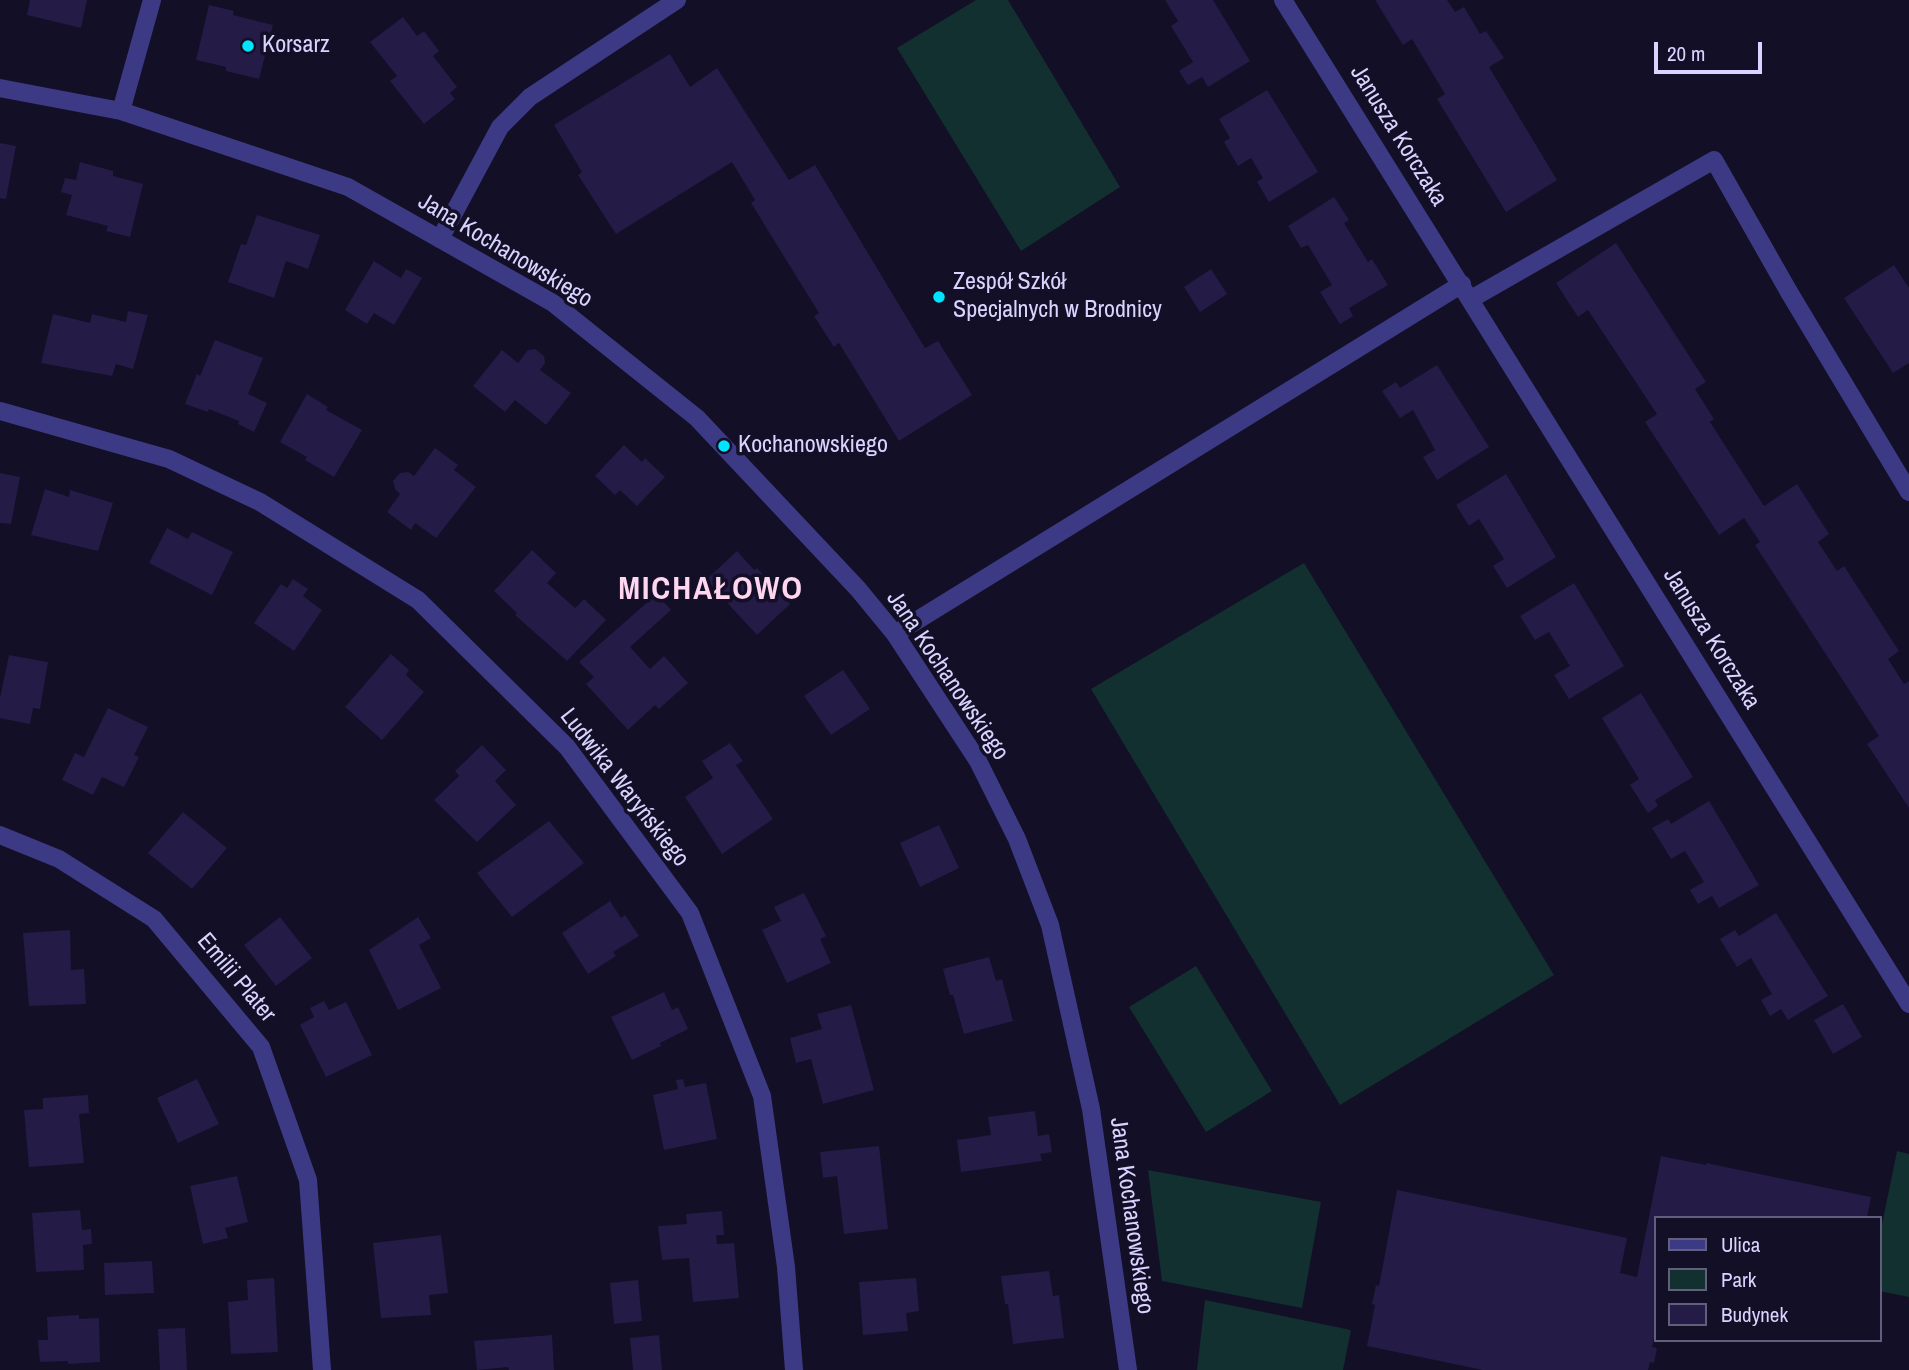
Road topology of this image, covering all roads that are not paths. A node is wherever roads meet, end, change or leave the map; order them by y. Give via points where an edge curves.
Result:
1 (152, 0) edge
2 (677, 0) edge
3 (1283, 0) edge
4 (0, 88) edge
5 (121, 111) junction
6 (440, 239) junction
7 (1466, 291) junction
8 (0, 411) edge
9 (1909, 492) edge
10 (895, 634) junction
11 (0, 835) edge
12 (1909, 1004) edge
13 (322, 1370) edge
14 (794, 1370) edge
15 (1128, 1370) edge

1 - 5 street
2 - 6 street via 530,97 500,127
3 - 7 street, Janusza Korczaka
4 - 5 street, Jana Kochanowskiego
5 - 6 street, Jana Kochanowskiego via 348,187
6 - 10 street, Jana Kochanowskiego via 553,303 696,418
7 - 9 street via 1714,160
7 - 10 street
7 - 12 street, Janusza Korczaka
8 - 14 street, Ludwika Waryńskiego via 169,459 260,502 418,600 566,747 691,914 762,1096 786,1267
10 - 15 street, Jana Kochanowskiego via 978,761 1017,839 1050,925 1091,1109
11 - 13 street, Emilii Plater via 59,859 154,919 261,1047 309,1180

